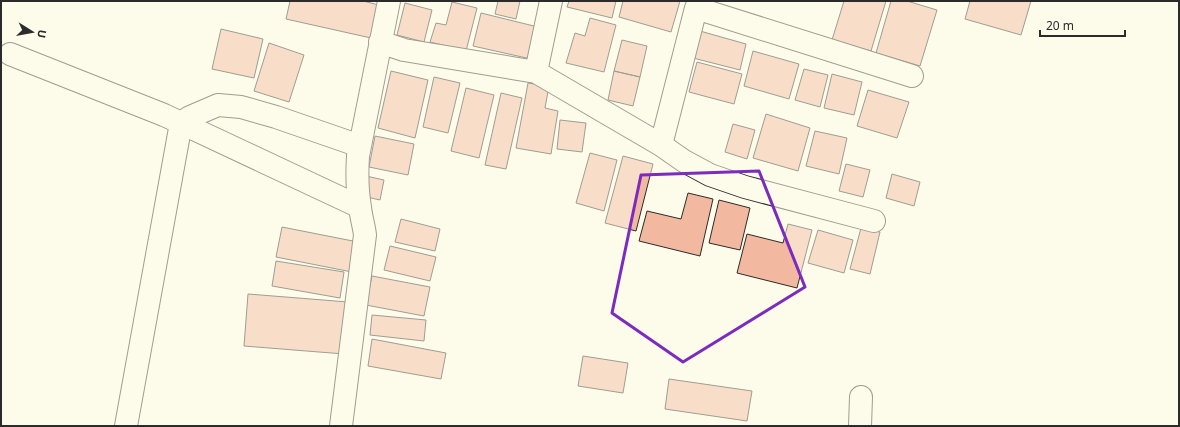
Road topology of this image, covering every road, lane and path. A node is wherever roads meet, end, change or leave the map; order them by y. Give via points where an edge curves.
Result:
1 (389, 1) edge
2 (551, 1) edge
3 (696, 5) edge
4 (380, 42) junction
5 (10, 54) dead end
6 (536, 72) junction
7 (912, 76) dead end
8 (186, 120) junction
9 (661, 145) junction
10 (360, 146) junction
11 (360, 207) junction
12 (874, 221) dead end
13 (861, 396) dead end
14 (126, 426) edge
15 (341, 426) edge
16 (860, 426) edge

1 - 4 street
2 - 6 street
3 - 7 street
3 - 9 street
4 - 6 street via 404,50
4 - 10 street
5 - 8 street via 164,115
6 - 9 street
8 - 10 street via 218,105 241,107
8 - 11 street
8 - 14 street
9 - 12 street via 684,161 745,187
10 - 11 street
11 - 15 street via 365,235
13 - 16 street

